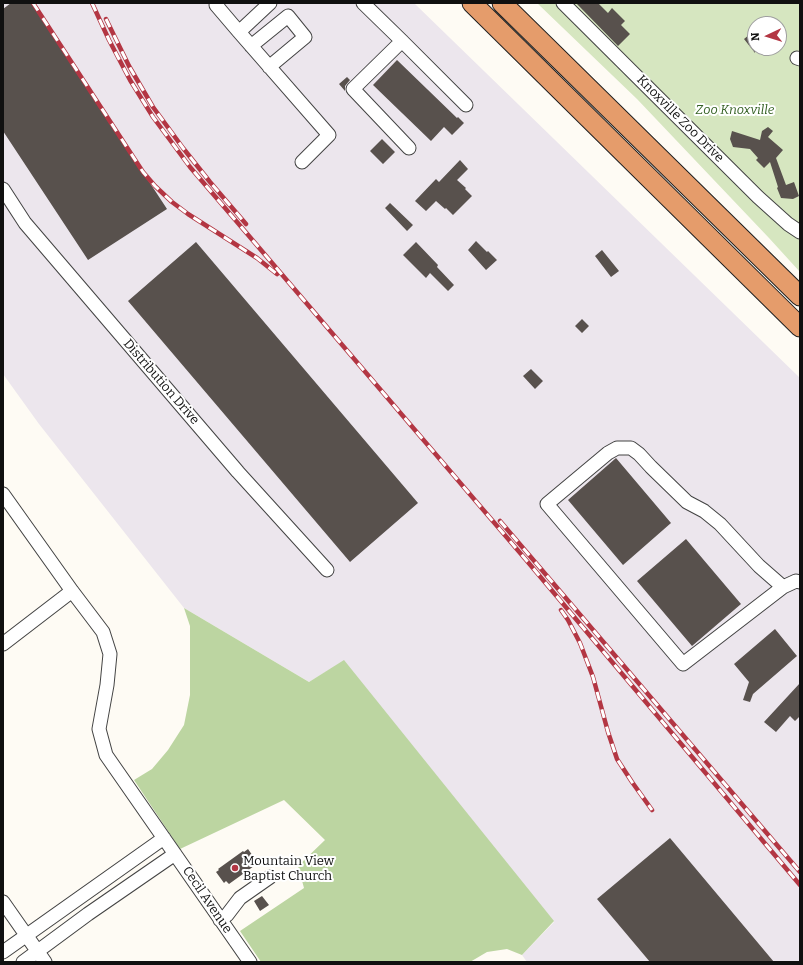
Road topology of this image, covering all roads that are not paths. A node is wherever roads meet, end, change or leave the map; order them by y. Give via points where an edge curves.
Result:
1 (270, 3) edge
2 (363, 3) edge
3 (472, 3) edge
4 (502, 3) edge
5 (563, 3) edge
6 (216, 4) edge
7 (239, 32) junction
8 (402, 41) junction
9 (251, 46) junction
10 (269, 67) junction
11 (466, 105) dead end
12 (409, 148) dead end
13 (302, 162) dead end
14 (3, 189) edge
15 (800, 232) edge
16 (800, 296) edge
17 (800, 327) edge
18 (3, 494) edge
19 (327, 570) dead end
20 (800, 582) edge
21 (783, 587) junction
22 (72, 591) junction
23 (3, 644) edge
24 (164, 838) junction
25 (175, 854) junction
26 (270, 877) dead end
27 (3, 902) edge
28 (220, 920) junction
29 (26, 936) junction
30 (3, 952) edge
31 (42, 957) edge
32 (23, 962) edge
33 (250, 962) edge

1 - 7 street
2 - 8 street
3 - 17 highway
4 - 16 highway
5 - 15 street, Knoxville Zoo Drive via 758,197
6 - 7 street
7 - 9 street
8 - 11 street
8 - 12 street via 353,89
9 - 10 street
9 - 10 street via 288,16 305,37
10 - 13 street via 329,135
14 - 19 street, Distribution Drive via 25,223 238,472
18 - 22 street, Cecil Avenue
20 - 21 street via 796,581
21 - 21 street via 759,566 720,524 687,502 631,448 617,448 608,453 547,504 683,664
22 - 23 street
22 - 24 street, Cecil Avenue via 103,632 110,654 99,729 106,755
24 - 25 street, Cecil Avenue
24 - 29 street
25 - 28 street, Cecil Avenue
25 - 31 street via 88,914
26 - 28 street via 240,898
27 - 29 street
28 - 33 street, Cecil Avenue
29 - 30 street
29 - 31 street
31 - 32 street

